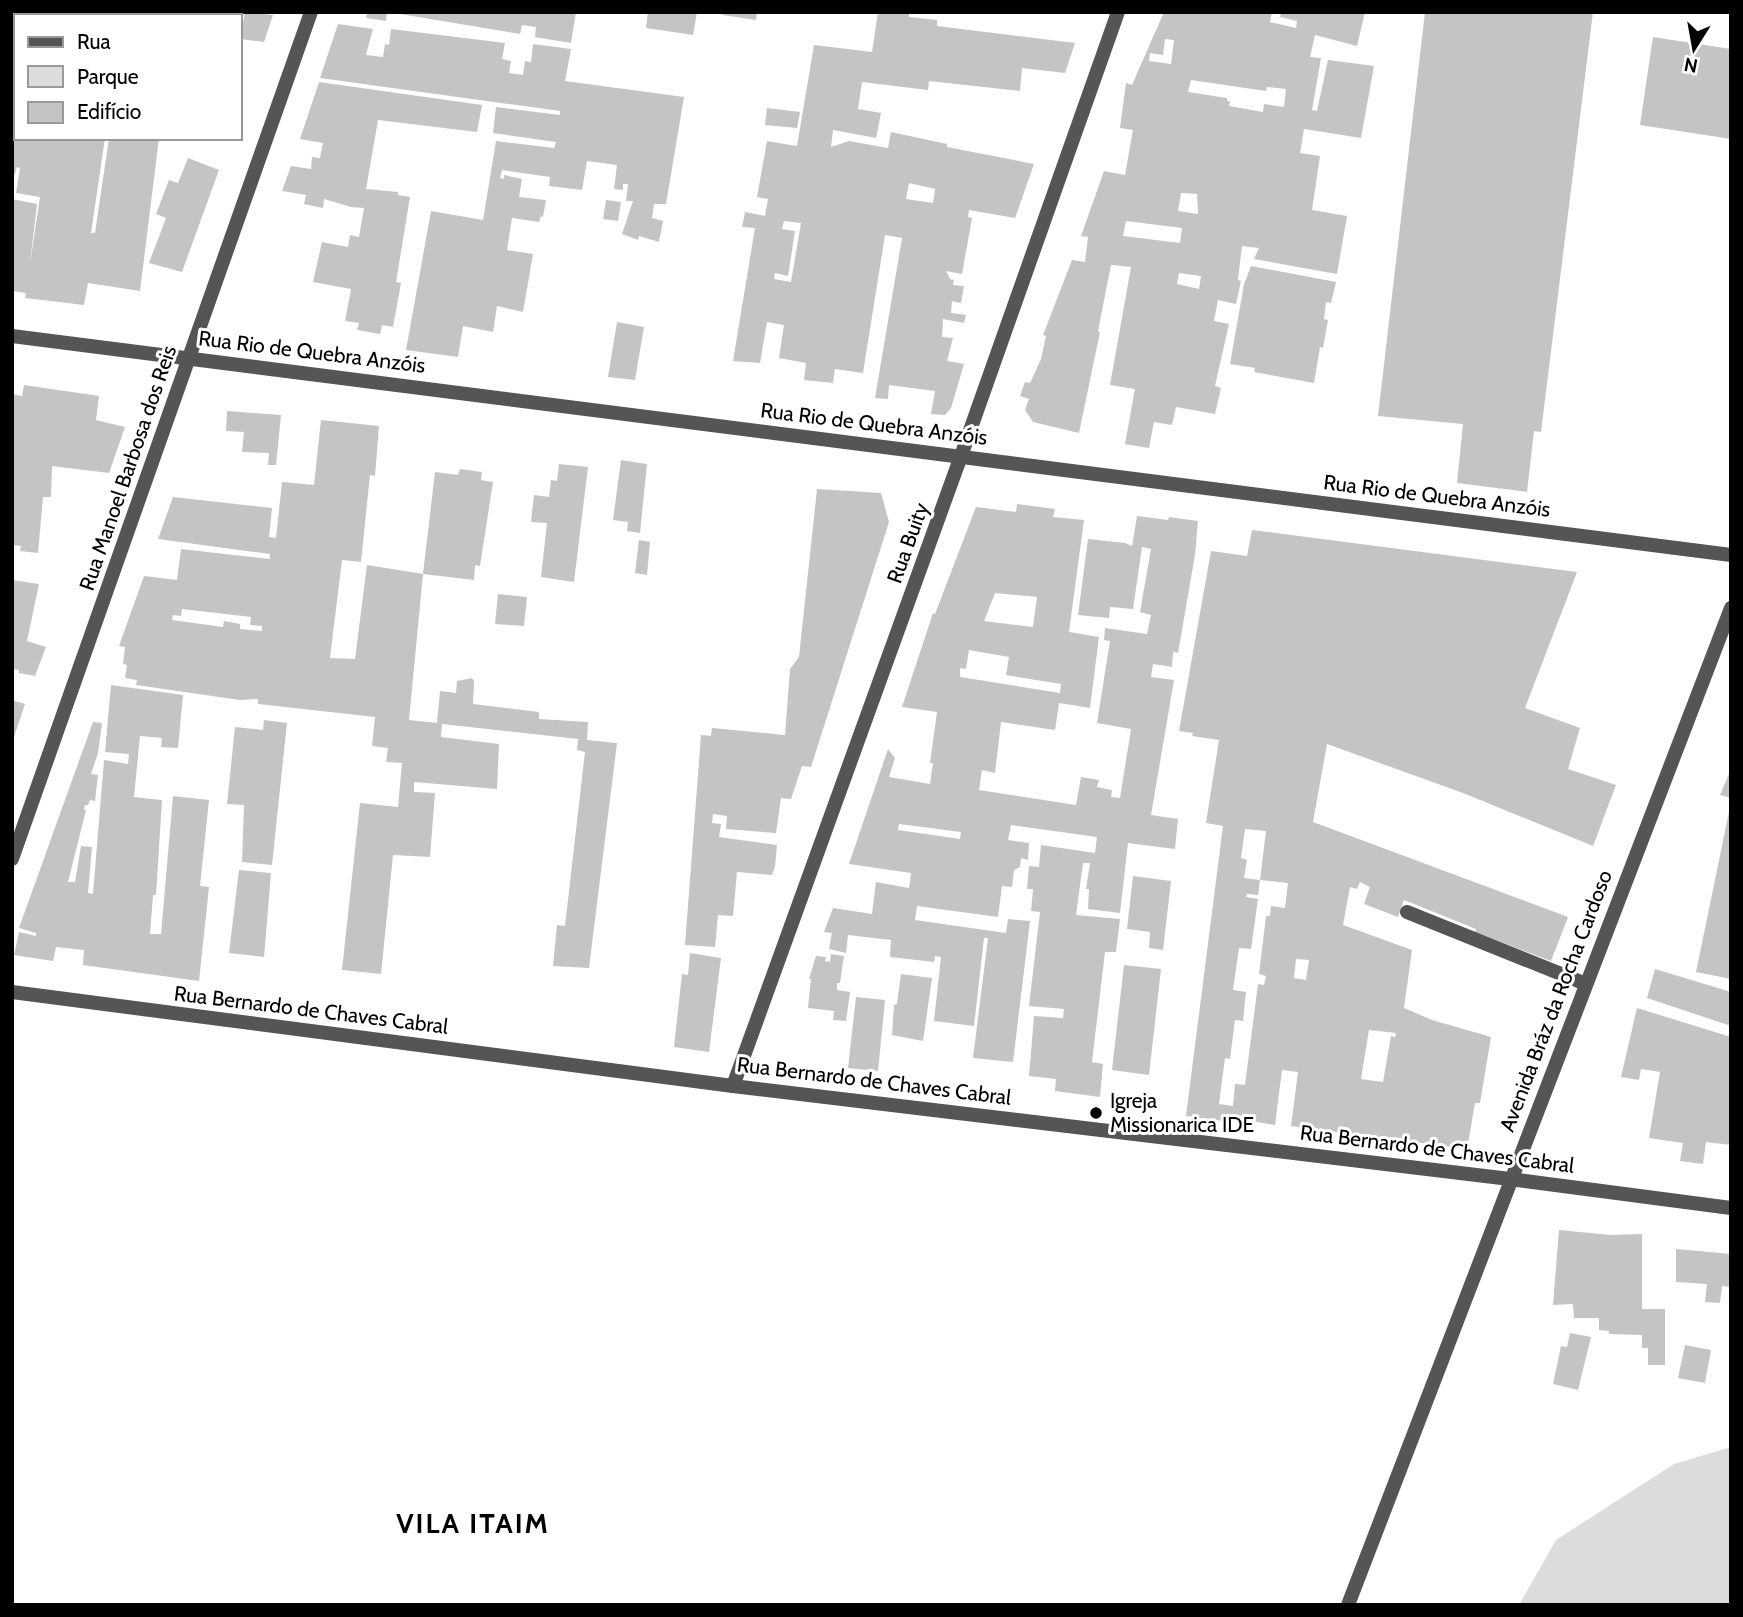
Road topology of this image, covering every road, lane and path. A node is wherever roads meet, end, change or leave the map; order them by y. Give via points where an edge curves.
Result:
1 (311, 12) edge
2 (1118, 12) edge
3 (12, 336) edge
4 (189, 357) junction
5 (961, 456) junction
6 (1731, 555) edge
7 (1731, 608) edge
8 (12, 859) edge
9 (1407, 912) dead end
10 (1586, 984) junction
11 (12, 992) edge
12 (733, 1086) junction
13 (1510, 1179) junction
14 (1731, 1208) edge
15 (1348, 1605) edge

1 - 4 street, Rua Manoel Barbosa dos Reis
2 - 5 street, Rua Buity
3 - 4 street, Rua Rio de Quebra Anzóis
4 - 5 street, Rua Rio de Quebra Anzóis
4 - 8 street, Rua Manoel Barbosa dos Reis
5 - 6 street, Rua Rio de Quebra Anzóis
5 - 12 street, Rua Buity
7 - 10 street, Avenida Bráz da Rocha Cardoso
9 - 10 street
10 - 13 street, Avenida Bráz da Rocha Cardoso
11 - 12 street, Rua Bernardo de Chaves Cabral
12 - 13 street, Rua Bernardo de Chaves Cabral
13 - 14 street, Rua Bernardo de Chaves Cabral
13 - 15 street, Avenida Bráz da Rocha Cardoso

